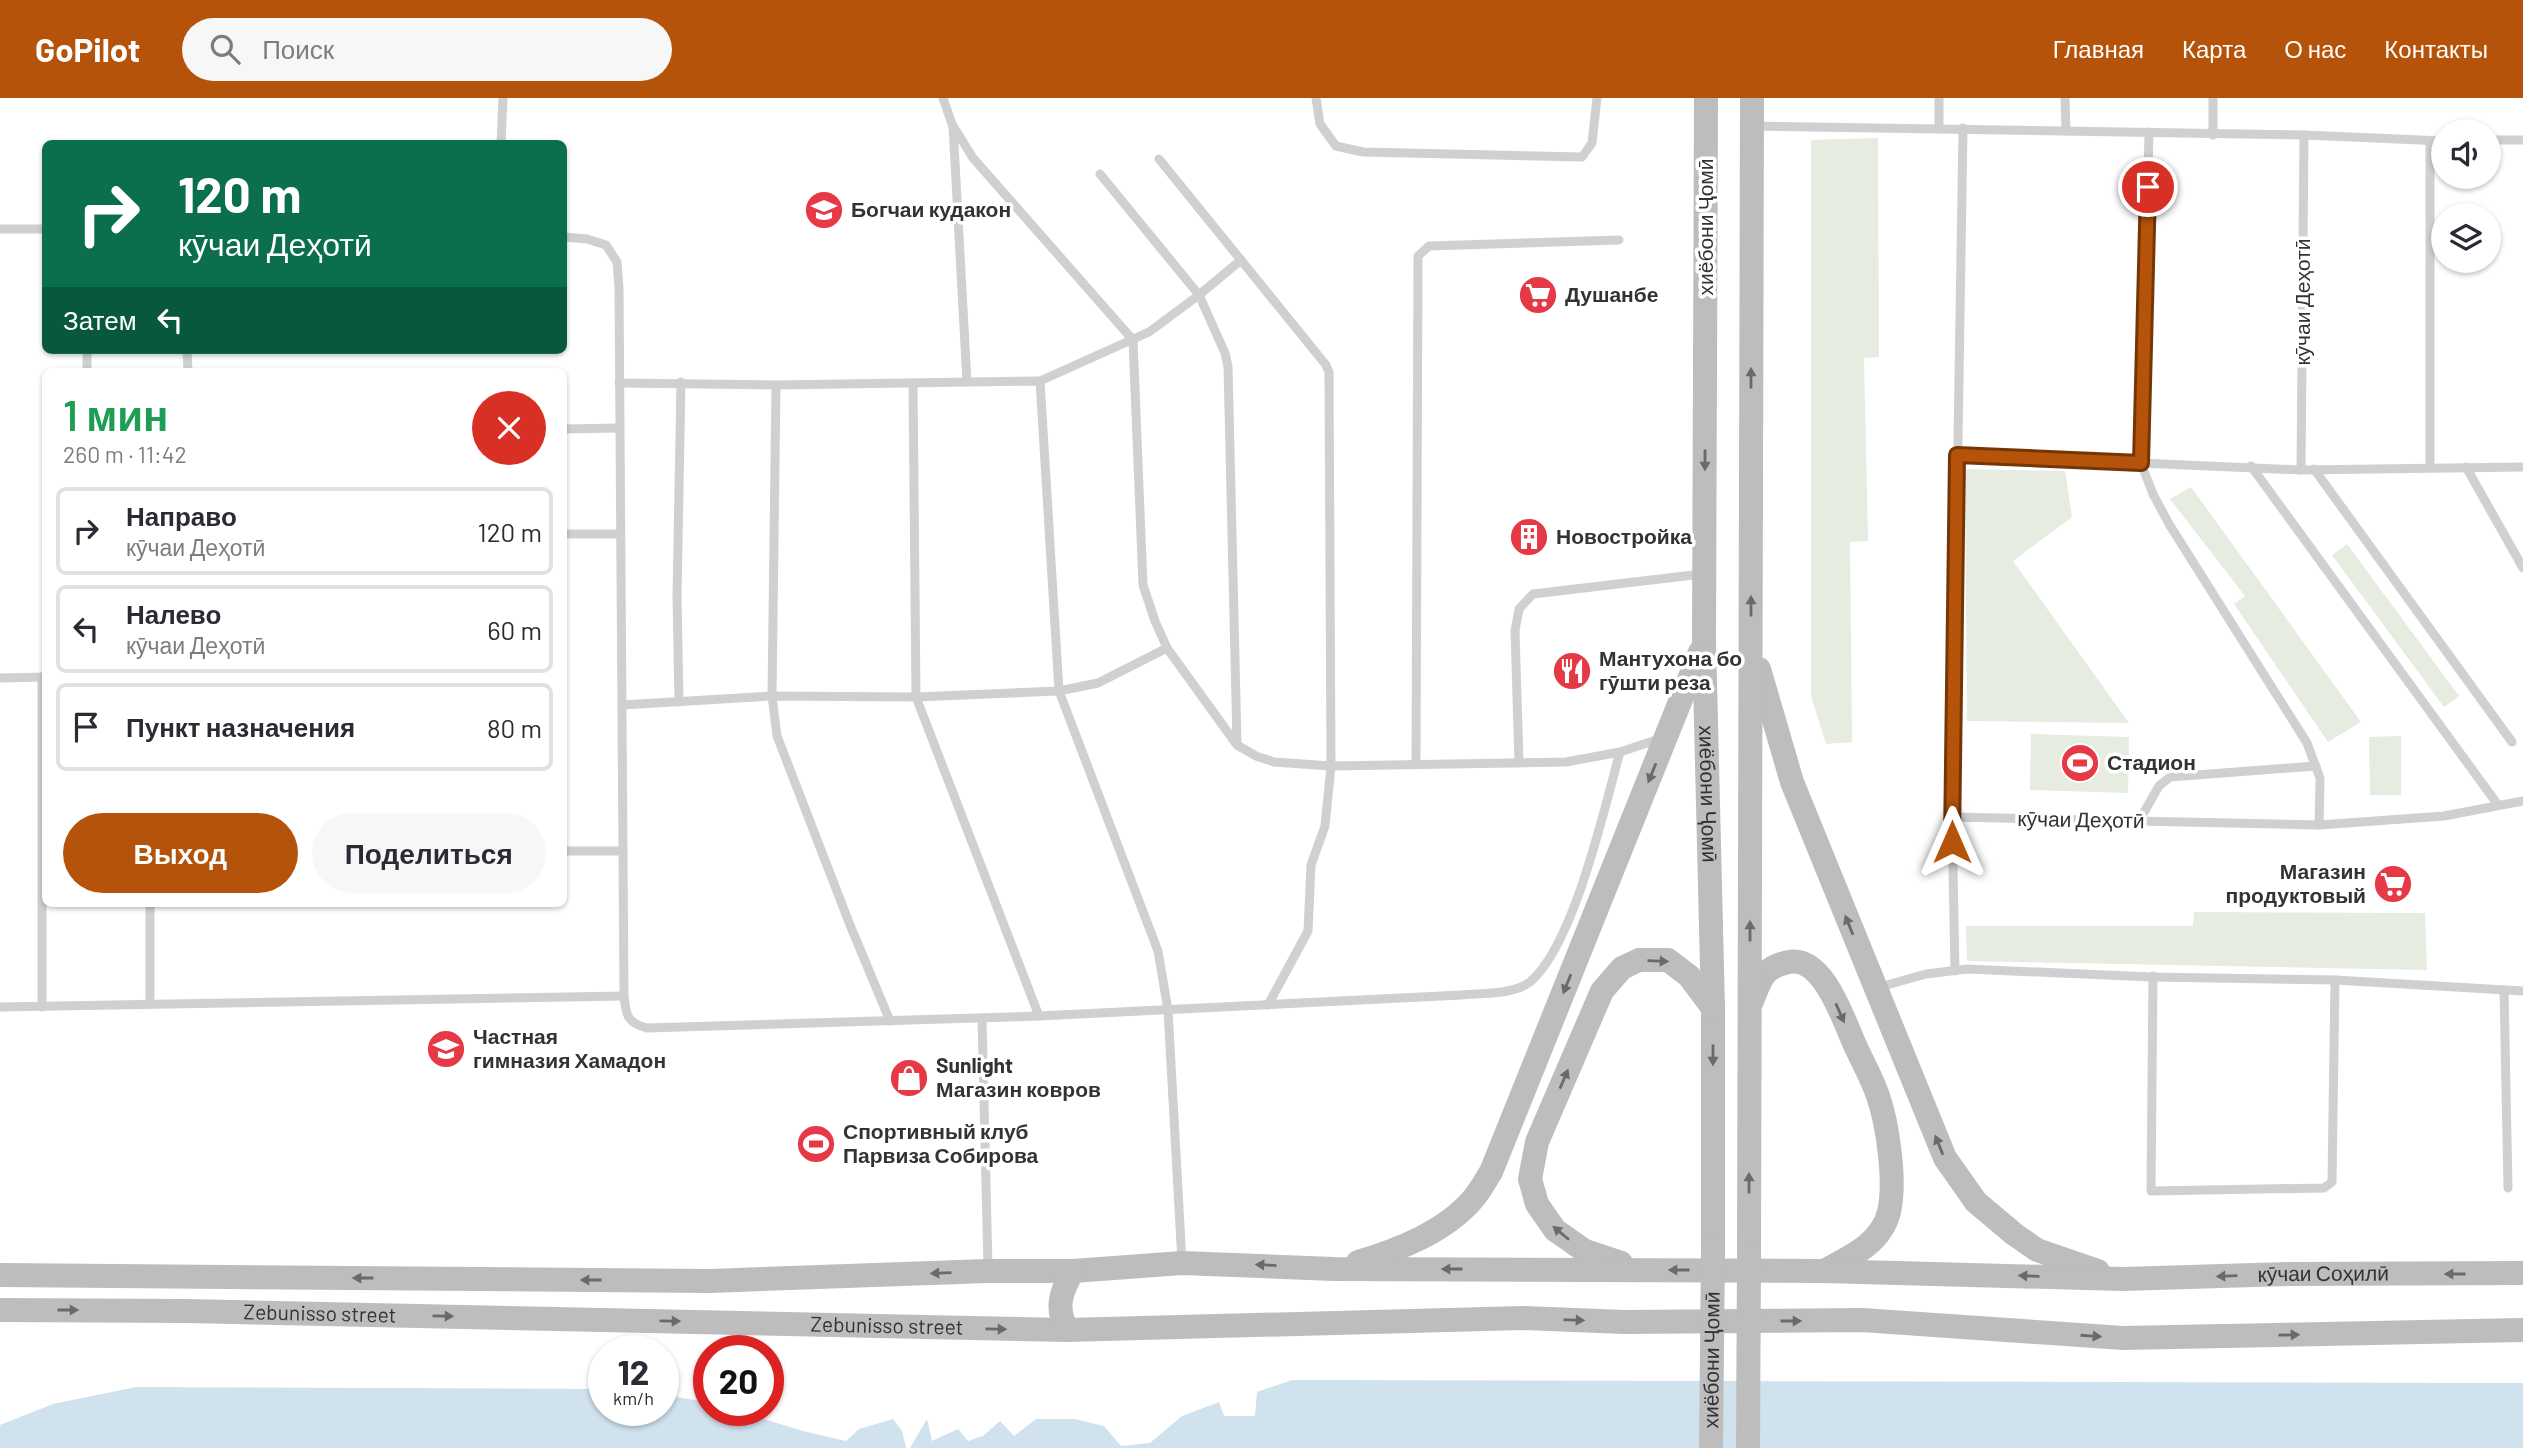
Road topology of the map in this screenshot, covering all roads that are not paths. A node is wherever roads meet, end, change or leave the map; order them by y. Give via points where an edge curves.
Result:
1 (503, 98) edge
2 (943, 98) edge
3 (1316, 98) edge
4 (1597, 98) edge
5 (1706, 98) edge
6 (1752, 98) edge
7 (1939, 98) edge
8 (2065, 98) edge
9 (2213, 98) edge
10 (952, 124) junction
11 (1752, 126) junction
12 (1939, 128) junction
13 (1963, 128) junction
14 (2066, 131) junction
15 (2149, 132) junction
16 (2213, 135) junction
17 (2304, 135) junction
18 (501, 140) edge
19 (2501, 140) edge
20 (2523, 140) edge
21 (2430, 141) joint
22 (1158, 159) dead end
23 (1100, 174) dead end
24 (0, 229) edge
25 (42, 229) edge
26 (567, 237) edge
27 (1619, 240) dead end
28 (1241, 260) junction
29 (1199, 295) junction
30 (1133, 340) junction
31 (1040, 381) junction
32 (967, 382) junction
33 (619, 383) junction
34 (681, 383) junction
35 (913, 383) junction
36 (776, 385) junction
37 (619, 428) junction
38 (567, 429) edge
39 (1957, 455) junction
40 (2141, 463) junction
41 (2252, 466) junction
42 (2430, 467) junction
43 (2466, 467) junction
44 (2523, 467) edge
45 (2314, 469) junction
46 (2301, 470) junction
47 (567, 534) edge
48 (620, 534) junction
49 (2523, 568) edge
50 (1704, 574) junction
51 (1704, 641) junction
52 (1751, 641) junction
53 (1167, 648) junction
54 (42, 677) edge
55 (0, 678) edge
56 (1059, 691) junction
57 (772, 696) junction
58 (916, 697) junction
59 (679, 702) junction
60 (622, 705) junction
61 (1667, 736) junction
62 (2512, 742) dead end
63 (1237, 745) junction
64 (1620, 752) junction
65 (1519, 763) junction
66 (1416, 764) junction
67 (2316, 765) junction
68 (1331, 766) junction
69 (2523, 801) edge
70 (2498, 805) junction
71 (1952, 817) junction
72 (2139, 821) junction
73 (2319, 825) junction
74 (567, 851) edge
75 (622, 851) junction
76 (43, 907) edge
77 (150, 907) edge
78 (1955, 971) junction
79 (2153, 976) dead end
80 (2335, 980) junction
81 (1875, 988) junction
82 (2504, 990) junction
83 (2523, 991) edge
84 (624, 996) junction
85 (150, 1003) junction
86 (1268, 1005) junction
87 (1750, 1006) junction
88 (0, 1007) edge
89 (42, 1007) junction
90 (1713, 1008) junction
91 (1168, 1010) junction
92 (1039, 1016) junction
93 (982, 1018) junction
94 (890, 1021) junction
95 (2508, 1188) dead end
96 (1182, 1263) junction
97 (1334, 1269) junction
98 (1644, 1270) junction
99 (988, 1271) junction
100 (1073, 1271) junction
101 (1823, 1271) junction
102 (2523, 1273) edge
103 (0, 1275) edge
104 (2122, 1279) junction
105 (0, 1310) edge
106 (1067, 1330) junction
107 (2523, 1330) edge
108 (1711, 1448) edge
109 (1748, 1448) edge

1 - 18 lane
2 - 10 lane
3 - 4 lane via 1324,131 1336,146 1363,152 1582,157 1592,143
5 -> 50 main road, хиёбони Ҷомӣ
6 - 11 main road, хиёбони Ҷомӣ
7 - 12 lane
8 - 14 lane
9 - 16 lane
10 - 30 lane via 973,158
10 - 32 lane
11 - 12 lane
52 -> 11 main road, хиёбони Ҷомӣ
12 - 13 lane
13 - 14 lane
13 - 39 lane
14 - 15 lane
15 - 16 lane
15 - 40 lane
16 - 17 lane
17 - 21 lane
17 - 46 lane, кӯчаи Деҳотӣ
19 - 20 lane
21 - 42 lane
22 - 28 lane
23 - 29 lane
24 - 25 lane
26 - 33 lane via 606,245 617,262
27 - 66 lane via 1429,246 1418,256
28 - 29 lane
28 - 68 lane via 1329,372
29 - 30 lane
29 - 63 lane via 1228,367
30 - 31 lane
30 - 53 lane via 1143,585
31 - 32 lane
31 - 56 lane
32 - 35 lane
33 - 34 lane
33 - 37 lane
34 - 36 lane
34 - 59 lane
35 - 36 lane
35 - 58 lane
36 - 57 lane
37 - 38 lane
37 - 48 lane
39 - 40 lane
39 - 71 lane
40 - 41 lane
40 - 67 lane via 2169,524 2307,743
41 - 46 lane
41 - 70 lane
42 - 43 lane
42 - 45 lane
43 - 44 lane
43 - 49 lane
45 - 46 lane
45 - 62 lane
47 - 48 lane
48 - 60 lane
50 - 51 main road, хиёбони Ҷомӣ
50 - 65 lane via 1534,594 1519,609 1515,631
51 - 61 main road
51 - 90 main road, хиёбони Ҷомӣ
81 -> 52 main road via 1792,782
87 -> 52 main road, хиёбони Ҷомӣ
53 - 56 lane via 1098,683
53 - 63 lane
54 - 55 lane
56 - 58 lane
56 - 91 lane via 1158,951
57 - 58 lane
57 - 59 lane
57 - 94 lane via 777,736
58 - 92 lane
59 - 60 lane
60 - 75 lane
61 - 64 lane
61 -> 97 main road via 1492,1172 1472,1200 1441,1228 1382,1255
63 - 68 lane via 1274,762
64 - 65 lane via 1566,762
64 - 86 lane via 1566,929 1528,984 1461,995
65 - 66 lane
66 - 68 lane
67 - 72 lane via 2170,777 2159,786
67 - 73 lane via 2321,791
68 - 86 lane via 1325,826 1311,865 1308,931
69 - 70 lane, кӯчаи Деҳотӣ
70 - 73 lane, кӯчаи Деҳотӣ via 2444,816
71 - 72 lane, кӯчаи Деҳотӣ
71 - 78 lane
72 - 73 lane, кӯчаи Деҳотӣ
74 - 75 lane
75 - 84 lane
76 - 89 lane
77 - 85 lane
78 - 80 lane
78 - 81 lane
79 - 80 lane via 2151,1191 2324,1188 2332,1182
80 - 82 lane
104 -> 81 main road via 2037,1250 1976,1202 1945,1158
82 - 83 lane
82 - 95 lane
84 - 85 lane
84 - 94 lane via 629,1021 647,1028
85 - 89 lane
86 - 91 lane
87 -> 101 main road via 1762,976 1774,965 1794,961 1812,968 1829,989 1878,1097 1889,1144 1888,1213 1865,1249
109 -> 87 main road, хиёбони Ҷомӣ, bridge
88 - 89 lane
98 -> 90 main road via 1585,1251 1555,1230 1537,1204 1530,1179 1538,1142 1602,992 1622,968 1639,960 1668,960 1689,976
90 -> 108 main road, хиёбони Ҷомӣ, bridge
91 - 92 lane
91 - 96 lane
92 - 93 lane
93 - 94 lane
93 - 99 lane
97 -> 96 main road, кӯчаи Соҳилӣ
96 - 100 main road, кӯчаи Соҳилӣ
98 -> 97 main road, кӯчаи Соҳилӣ
101 -> 98 main road, кӯчаи Соҳилӣ
99 - 100 main road, кӯчаи Соҳилӣ
99 -> 103 main road, кӯчаи Соҳилӣ via 709,1281
100 - 106 main road via 1060,1303
104 -> 101 main road, кӯчаи Соҳилӣ
102 -> 104 main road, кӯчаи Соҳилӣ
105 -> 106 main road, Zebunisso street
106 -> 107 main road, Zebunisso street via 1523,1318 1862,1320 2123,1338

